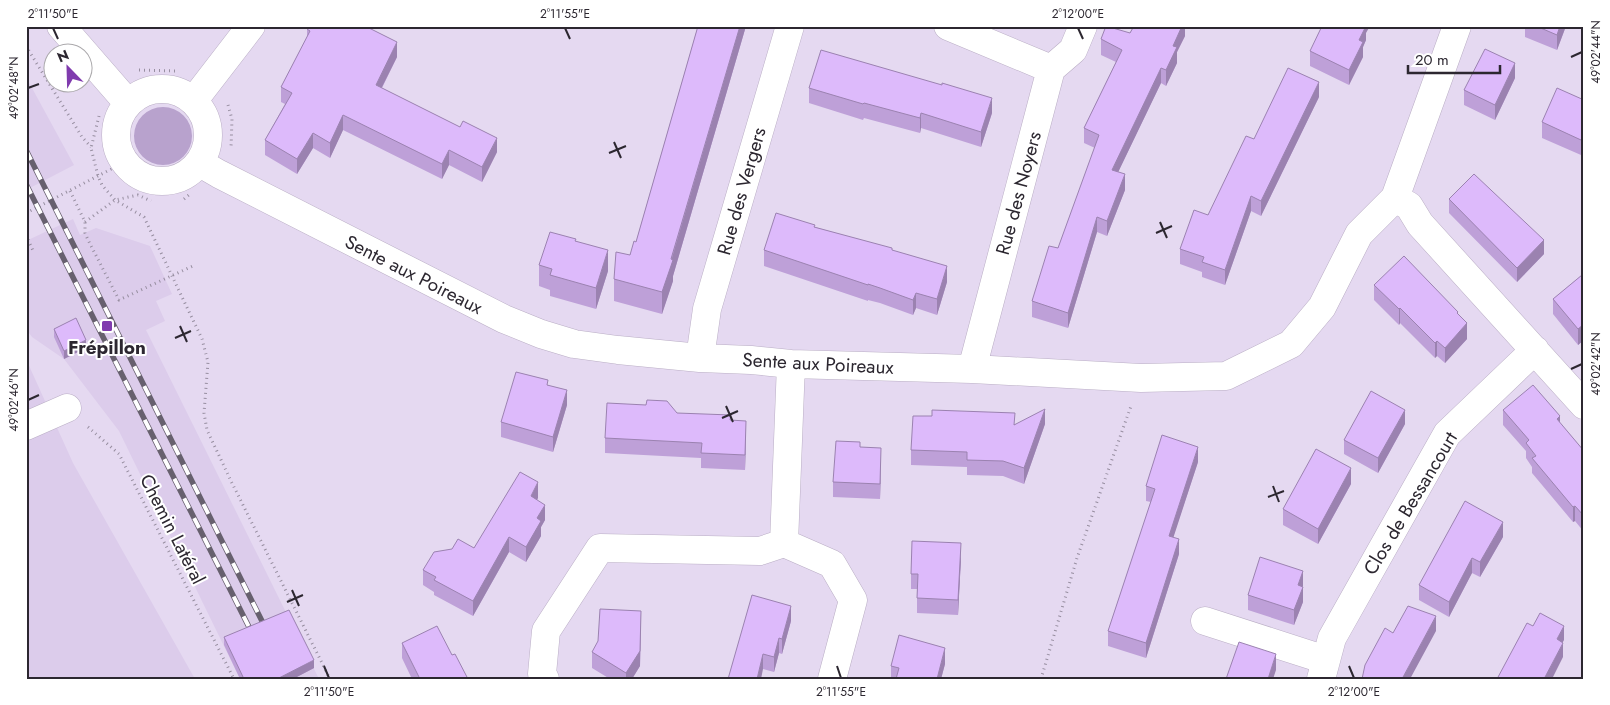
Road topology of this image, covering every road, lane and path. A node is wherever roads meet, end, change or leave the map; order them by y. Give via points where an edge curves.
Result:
1 (61, 26) edge
2 (251, 26) edge
3 (790, 26) edge
4 (948, 26) edge
5 (1083, 26) edge
6 (1457, 26) edge
7 (26, 46) edge
8 (1051, 69) junction
9 (138, 70) dead end
10 (187, 71) dead end
11 (226, 97) dead end
12 (194, 100) junction
13 (128, 104) junction
14 (100, 112) dead end
15 (91, 148) junction
16 (230, 156) dead end
17 (124, 162) junction
18 (200, 163) junction
19 (98, 176) junction
20 (70, 191) junction
21 (1395, 198) junction
22 (115, 200) junction
23 (151, 201) dead end
24 (26, 213) edge
25 (85, 222) junction
26 (26, 235) edge
27 (34, 253) dead end
28 (195, 265) dead end
29 (172, 274) junction
30 (1535, 350) junction
31 (700, 358) junction
32 (791, 364) junction
33 (972, 369) junction
34 (1141, 378) junction
35 (1584, 405) edge
36 (67, 408) joint
37 (26, 426) edge
38 (784, 543) junction
39 (1205, 621) dead end
40 (1323, 669) edge
41 (234, 679) edge
42 (330, 679) edge
43 (545, 679) edge
44 (832, 679) edge
45 (1041, 679) edge

1 - 13 street
2 - 12 street
3 - 31 street, Rue des Vergers via 707,309
4 - 8 street
5 - 8 street via 1073,50
6 - 21 street
7 - 15 path
8 - 33 street, Rue des Noyers
9 - 10 path
11 - 16 path via 232,119
12 - 13 street via 182,92 160,89 139,95
12 - 18 street via 208,124 209,138
13 - 17 street via 116,127 116,140
14 - 15 path
15 - 19 path
17 - 18 street via 137,174 166,182 179,179
17 - 19 path
18 - 31 street, Sente aux Poireaux via 504,319 541,334 574,344
19 - 20 path
19 - 22 path
20 - 24 path
20 - 25 path
21 - 30 street via 1409,206 1420,224
21 - 34 street, Sente aux Poireaux via 1359,234 1322,307 1291,344 1226,376
22 - 23 path via 138,195
22 - 25 path
22 - 29 path via 144,217
25 - 29 path via 85,233 119,300
26 - 27 path
28 - 29 path
29 - 42 path via 202,338 208,362 204,413 207,430
30 - 35 street
30 - 40 street, Clos de Bessancourt via 1447,434 1332,638
31 - 32 street, Sente aux Poireaux
32 - 33 street, Sente aux Poireaux
32 - 38 street
33 - 34 street, Sente aux Poireaux
34 - 45 path via 1077,558
36 - 37 street
36 - 41 path, Chemin Latéral via 119,454
38 - 43 street via 760,551 600,548 546,631 542,674
38 - 44 street via 832,564 853,600
39 - 40 street

